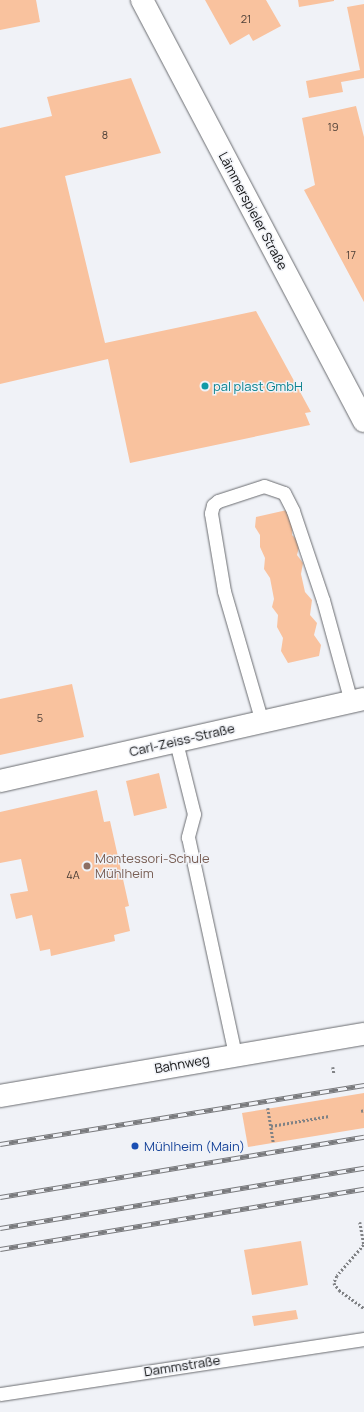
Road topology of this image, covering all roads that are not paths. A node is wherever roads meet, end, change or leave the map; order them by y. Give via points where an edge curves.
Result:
1 (142, 0) edge
2 (364, 421) edge
3 (357, 700) edge
4 (262, 722) junction
5 (176, 742) junction
6 (0, 781) edge
7 (364, 1034) edge
8 (235, 1054) junction
9 (0, 1096) edge
10 (364, 1339) edge
11 (0, 1394) edge

1 - 2 street, Lämmerspieler Straße
3 - 4 street, Carl-Zeiss-Straße
3 - 4 lane via 293,510 284,493 264,486 218,501 213,505 212,514 224,591
4 - 5 street, Carl-Zeiss-Straße
5 - 6 street, Carl-Zeiss-Straße
5 - 8 lane via 194,814 188,837
7 - 8 street, Bahnweg
8 - 9 street, Bahnweg
10 - 11 lane, Dammstraße

